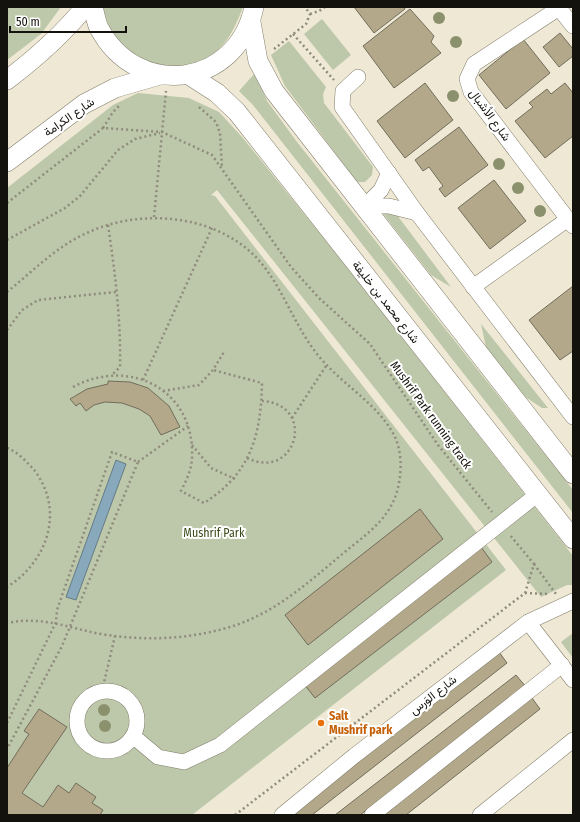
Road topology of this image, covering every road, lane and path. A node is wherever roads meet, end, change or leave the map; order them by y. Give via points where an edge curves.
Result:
1 (85, 7) edge
2 (93, 7) edge
3 (305, 7) edge
4 (325, 7) edge
5 (558, 8) edge
6 (310, 14) junction
7 (252, 15) edge
8 (573, 26) edge
9 (293, 34) junction
10 (270, 52) dead end
11 (189, 75) junction
12 (163, 76) junction
13 (358, 77) dead end
14 (7, 80) edge
15 (343, 91) junction
16 (125, 101) dead end
17 (199, 107) dead end
18 (103, 128) junction
19 (162, 132) junction
20 (7, 162) edge
21 (222, 168) junction
22 (389, 173) junction
23 (7, 204) edge
24 (365, 206) junction
25 (417, 213) junction
26 (154, 217) junction
27 (571, 222) edge
28 (108, 225) junction
29 (212, 228) junction
30 (7, 240) edge
31 (474, 287) junction
32 (7, 292) edge
33 (116, 292) junction
34 (7, 330) edge
35 (224, 352) dead end
36 (326, 366) junction
37 (214, 370) junction
38 (112, 375) junction
39 (143, 380) junction
40 (73, 387) dead end
41 (162, 392) junction
42 (262, 402) junction
43 (573, 417) edge
44 (292, 418) junction
45 (188, 426) junction
46 (192, 444) junction
47 (7, 448) edge
48 (247, 458) junction
49 (138, 462) junction
50 (573, 474) edge
51 (234, 479) junction
52 (538, 494) junction
53 (501, 523) junction
54 (573, 539) edge
55 (534, 564) junction
56 (7, 587) edge
57 (525, 593) junction
58 (565, 600) edge
59 (56, 622) junction
60 (528, 622) junction
61 (7, 623) edge
62 (70, 626) junction
63 (115, 636) junction
64 (562, 665) junction
65 (573, 680) edge
66 (102, 691) junction
67 (7, 723) edge
68 (133, 736) junction
69 (573, 740) edge
70 (7, 749) edge
71 (235, 815) edge
72 (282, 815) edge
73 (372, 815) edge
74 (480, 815) edge

1 - 14 main road via 67,30 38,57
2 - 12 main road via 98,26 113,49 134,66
3 - 6 path
4 - 6 path
5 - 8 street
5 - 27 street, شارع الأشبال via 474,64 467,79 471,92
6 - 9 path via 306,24
7 - 11 main road via 237,47 216,65
7 - 24 main road via 258,61 274,91
9 - 10 path
9 - 15 path
11 - 12 main road
11 - 52 main road, شارع محمد بن خليفة via 217,93 237,112
12 - 19 path
12 - 20 main road, شارع الكرامة via 115,88 84,104
13 - 15 street
15 - 22 street via 342,107
16 - 18 path via 113,112
17 - 21 path via 216,122 220,133
18 - 19 path, Mushrif Park running track
18 - 23 path
19 - 21 path, Mushrif Park running track via 212,155
19 - 26 path
19 - 30 path via 135,139 118,150 80,196 65,208
21 - 53 path, Mushrif Park running track via 292,267 319,298 370,344 438,445
22 - 24 street via 381,190
22 - 25 street
24 - 25 street via 389,206
24 - 50 main road
25 - 31 street
26 - 28 path
26 - 29 path via 181,220
27 - 31 street
28 - 32 path via 64,246
28 - 33 path
29 - 36 path via 240,243 262,263 306,338
29 - 39 path
31 - 43 street
33 - 34 path via 38,300 22,310
33 - 38 path via 121,335 120,367
35 - 37 path
36 - 44 path
36 - 63 path via 369,402 395,437 400,461 398,486 392,504 381,521 293,595 260,615 233,626 195,636 162,639
37 - 41 path via 199,385
37 - 42 path via 262,383
38 - 39 path
38 - 40 path via 98,376
39 - 41 path
41 - 45 path via 176,405
42 - 44 path via 279,405
42 - 48 path via 256,435
44 - 48 path via 295,436 288,452 282,458 264,464
45 - 46 path
45 - 49 path
46 - 51 path via 211,468
46 - 51 path via 192,461 181,491 204,503
47 - 56 path via 28,462 40,479 48,498 50,519 47,540 38,558 25,575
48 - 51 path
49 - 59 path via 112,452 57,610
49 - 62 path
52 - 53 street
52 - 54 main road, شارع محمد بن خليفة
53 - 55 path, Mushrif Park running track
53 - 68 street via 220,746 184,762 158,757
55 - 57 path
55 - 58 path, Mushrif Park running track
57 - 58 path
57 - 71 path
58 - 60 street, شارع الوَرس
59 - 61 path
59 - 62 path
59 - 67 path
60 - 64 street
60 - 72 street, شارع الوَرس via 360,751
62 - 63 path
62 - 70 path
63 - 66 path
64 - 65 street
64 - 73 street
66 - 68 street via 120,694 134,708 136,722
66 - 68 street via 84,701 79,709 78,729 82,738 98,750 108,751 118,749
69 - 74 street

